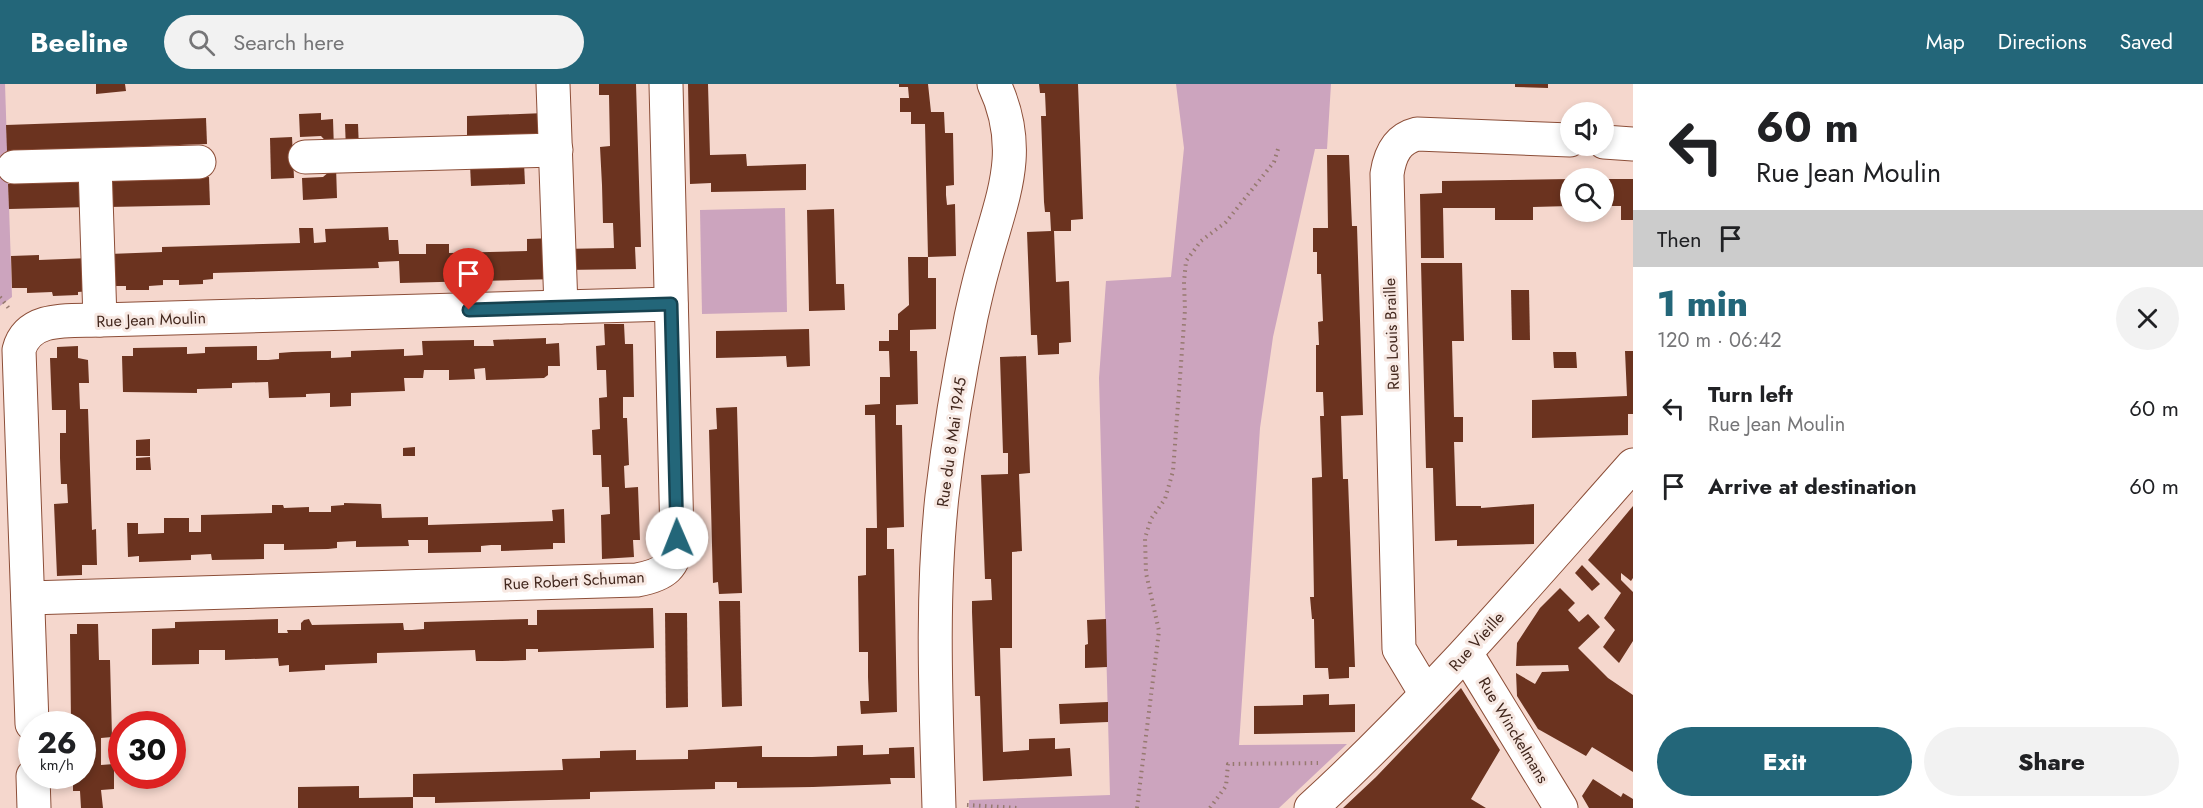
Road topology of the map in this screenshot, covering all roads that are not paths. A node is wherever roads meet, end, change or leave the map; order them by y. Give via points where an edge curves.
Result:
1 (553, 84) edge
2 (666, 84) edge
3 (994, 84) edge
4 (1560, 140) edge
5 (1614, 143) edge
6 (1633, 144) edge
7 (556, 150) junction
8 (305, 157) dead end
9 (199, 162) dead end
10 (95, 166) junction
11 (14, 167) dead end
12 (671, 304) junction
13 (561, 307) junction
14 (100, 320) junction
15 (11, 437) edge
16 (1633, 465) edge
17 (28, 598) junction
18 (1466, 653) junction
19 (1426, 694) junction
20 (32, 711) edge
21 (33, 789) edge
22 (939, 806) edge
23 (34, 808) edge
24 (1311, 808) edge
25 (1561, 808) edge

1 - 7 street
2 - 12 street, Rue Robert Schuman
3 - 22 street, Rue du 8 Mai 1945 via 1007,124 1010,165 971,318 942,493 936,586
4 - 19 street, Rue Louis Braille via 1418,134 1400,142 1389,160 1386,174 1399,649
5 - 6 street
7 - 8 street
7 - 13 street
9 - 10 street
10 - 11 street
10 - 14 street
12 - 13 street, Rue Jean Moulin
12 - 17 street, Rue Robert Schuman via 677,538 674,560 659,573 637,580
13 - 14 street, Rue Jean Moulin
14 - 15 street, Rue Jean Moulin via 46,323 24,338 19,350
15 - 17 street, Rue Jean Moulin
16 - 18 street, Rue Vieille
17 - 20 street, Rue Jean Moulin
18 - 19 street, Rue Vieille
18 - 25 street, Rue Winckelmans
19 - 24 street, Rue Vieille
21 - 23 street

